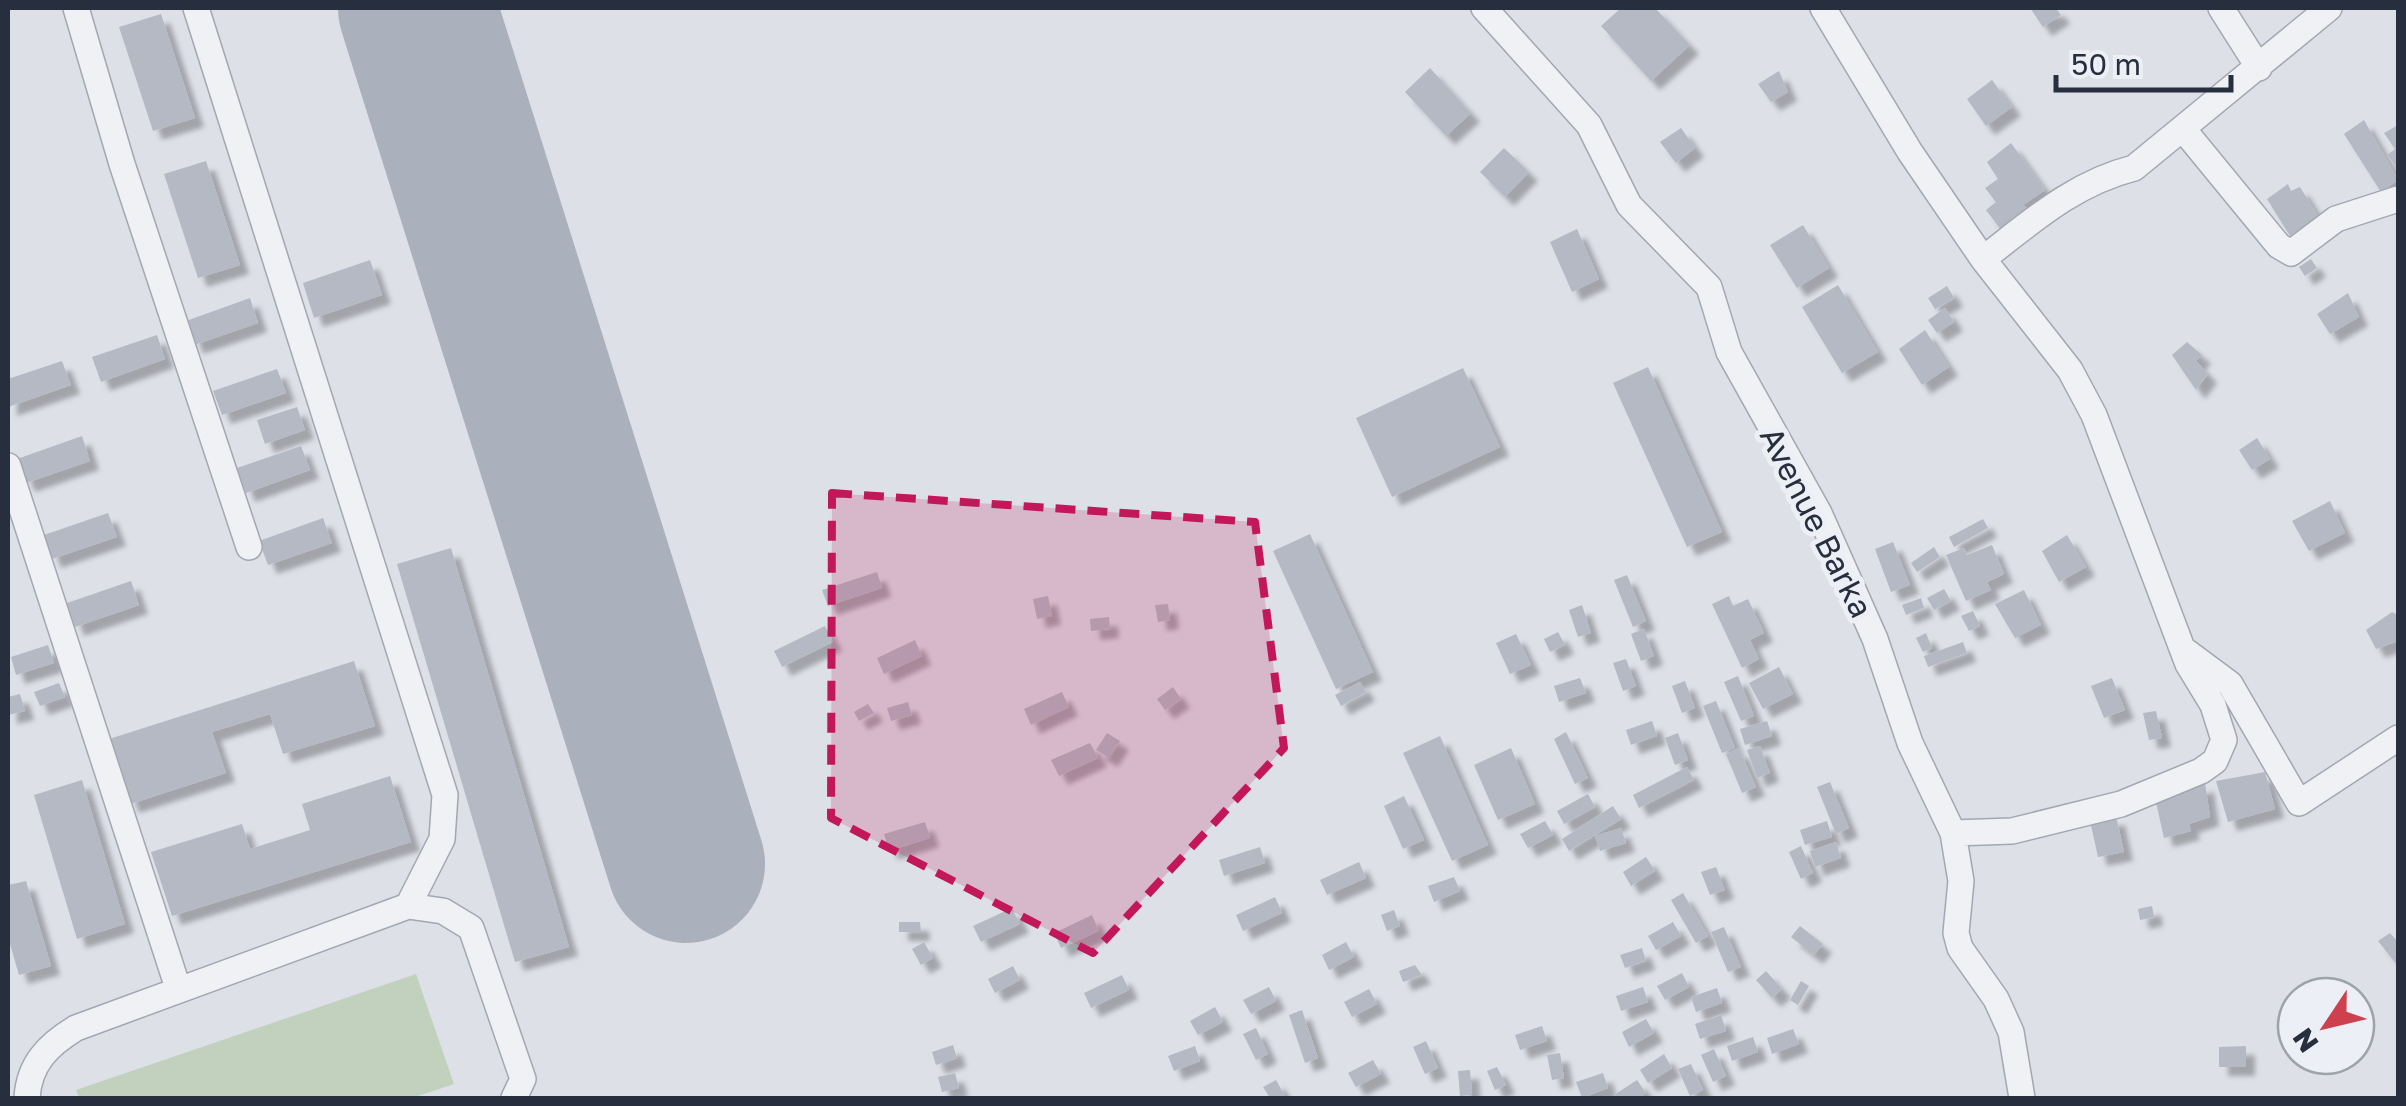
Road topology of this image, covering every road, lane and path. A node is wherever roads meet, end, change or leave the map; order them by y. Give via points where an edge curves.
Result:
1 (76, 8) edge
2 (196, 8) edge
3 (1484, 8) edge
4 (1823, 8) edge
5 (2221, 8) edge
6 (2329, 8) edge
7 (2259, 68) junction
8 (2183, 129) junction
9 (2398, 199) edge
10 (1983, 260) junction
11 (8, 466) edge
12 (249, 547) dead end
13 (2182, 648) junction
14 (2398, 738) edge
15 (1953, 833) junction
16 (408, 906) junction
17 (178, 988) junction
18 (27, 1098) edge
19 (514, 1098) edge
20 (2022, 1098) edge

1 - 12 street
2 - 16 street via 445,794 442,839
3 - 15 street, Avenue Barka via 1589,125 1629,205 1709,287 1729,352 1819,513
4 - 10 street
5 - 7 street
6 - 7 street
7 - 8 street
8 - 9 street via 2278,246 2291,253 2336,219
8 - 10 street via 2134,168 2068,194
10 - 13 street via 2070,370 2094,415
11 - 17 street
13 - 14 street via 2230,684 2299,803
13 - 15 street via 2220,723 2224,740 2215,762 2122,804 2054,823
15 - 20 street, Avenue Barka via 1961,881 1960,948 2011,1032
16 - 17 street
16 - 19 street via 444,912 470,928 523,1078
17 - 18 street via 50,1044 32,1070

